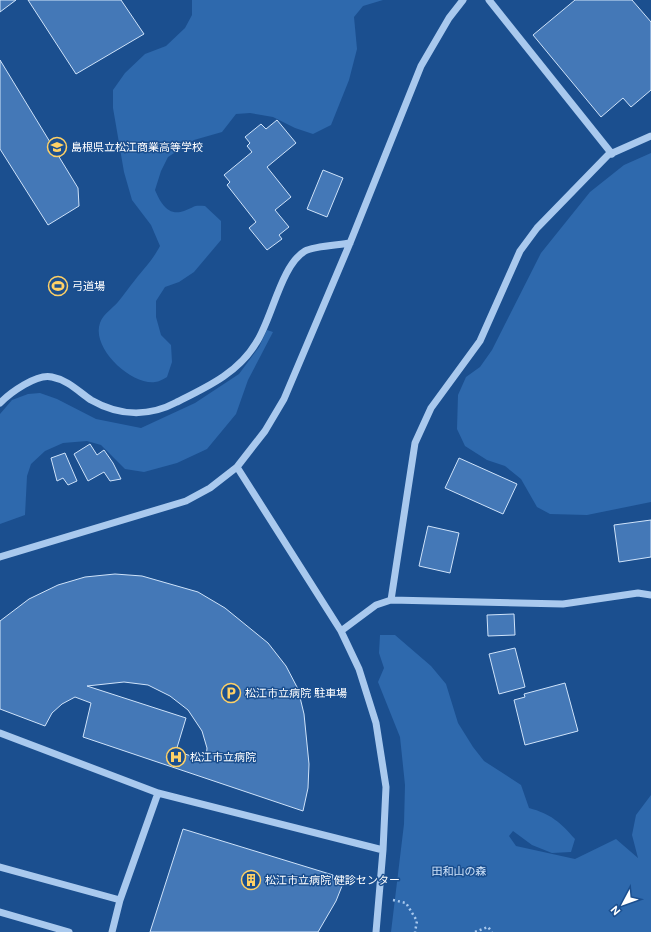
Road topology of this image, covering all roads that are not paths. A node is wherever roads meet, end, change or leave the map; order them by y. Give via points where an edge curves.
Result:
1 (463, 0) edge
2 (489, 0) edge
3 (651, 136) edge
4 (612, 154) junction
5 (350, 243) junction
6 (0, 403) edge
7 (237, 467) junction
8 (0, 557) edge
9 (651, 595) edge
10 (391, 600) junction
11 (341, 631) junction
12 (0, 733) edge
13 (158, 793) junction
14 (383, 850) junction
15 (0, 866) edge
16 (120, 900) junction
17 (0, 912) edge
18 (69, 932) edge
19 (112, 932) edge
20 (376, 932) edge

1 - 5 street via 449,18 421,66
2 - 4 street
3 - 4 street
4 - 10 street via 537,228 520,251 480,341 431,408 415,443
5 - 6 street via 306,250 290,266 257,343 241,364 219,381 172,405 147,414 116,411 51,376 31,381 12,392
5 - 7 street via 284,399 265,431
7 - 8 street via 210,488 186,501
7 - 11 street
9 - 10 street via 638,592 563,604
10 - 11 street via 376,605
11 - 14 street via 359,669 376,723 386,787
12 - 13 street
13 - 14 street
13 - 16 street
14 - 20 street
15 - 16 street
16 - 19 street
17 - 18 street

